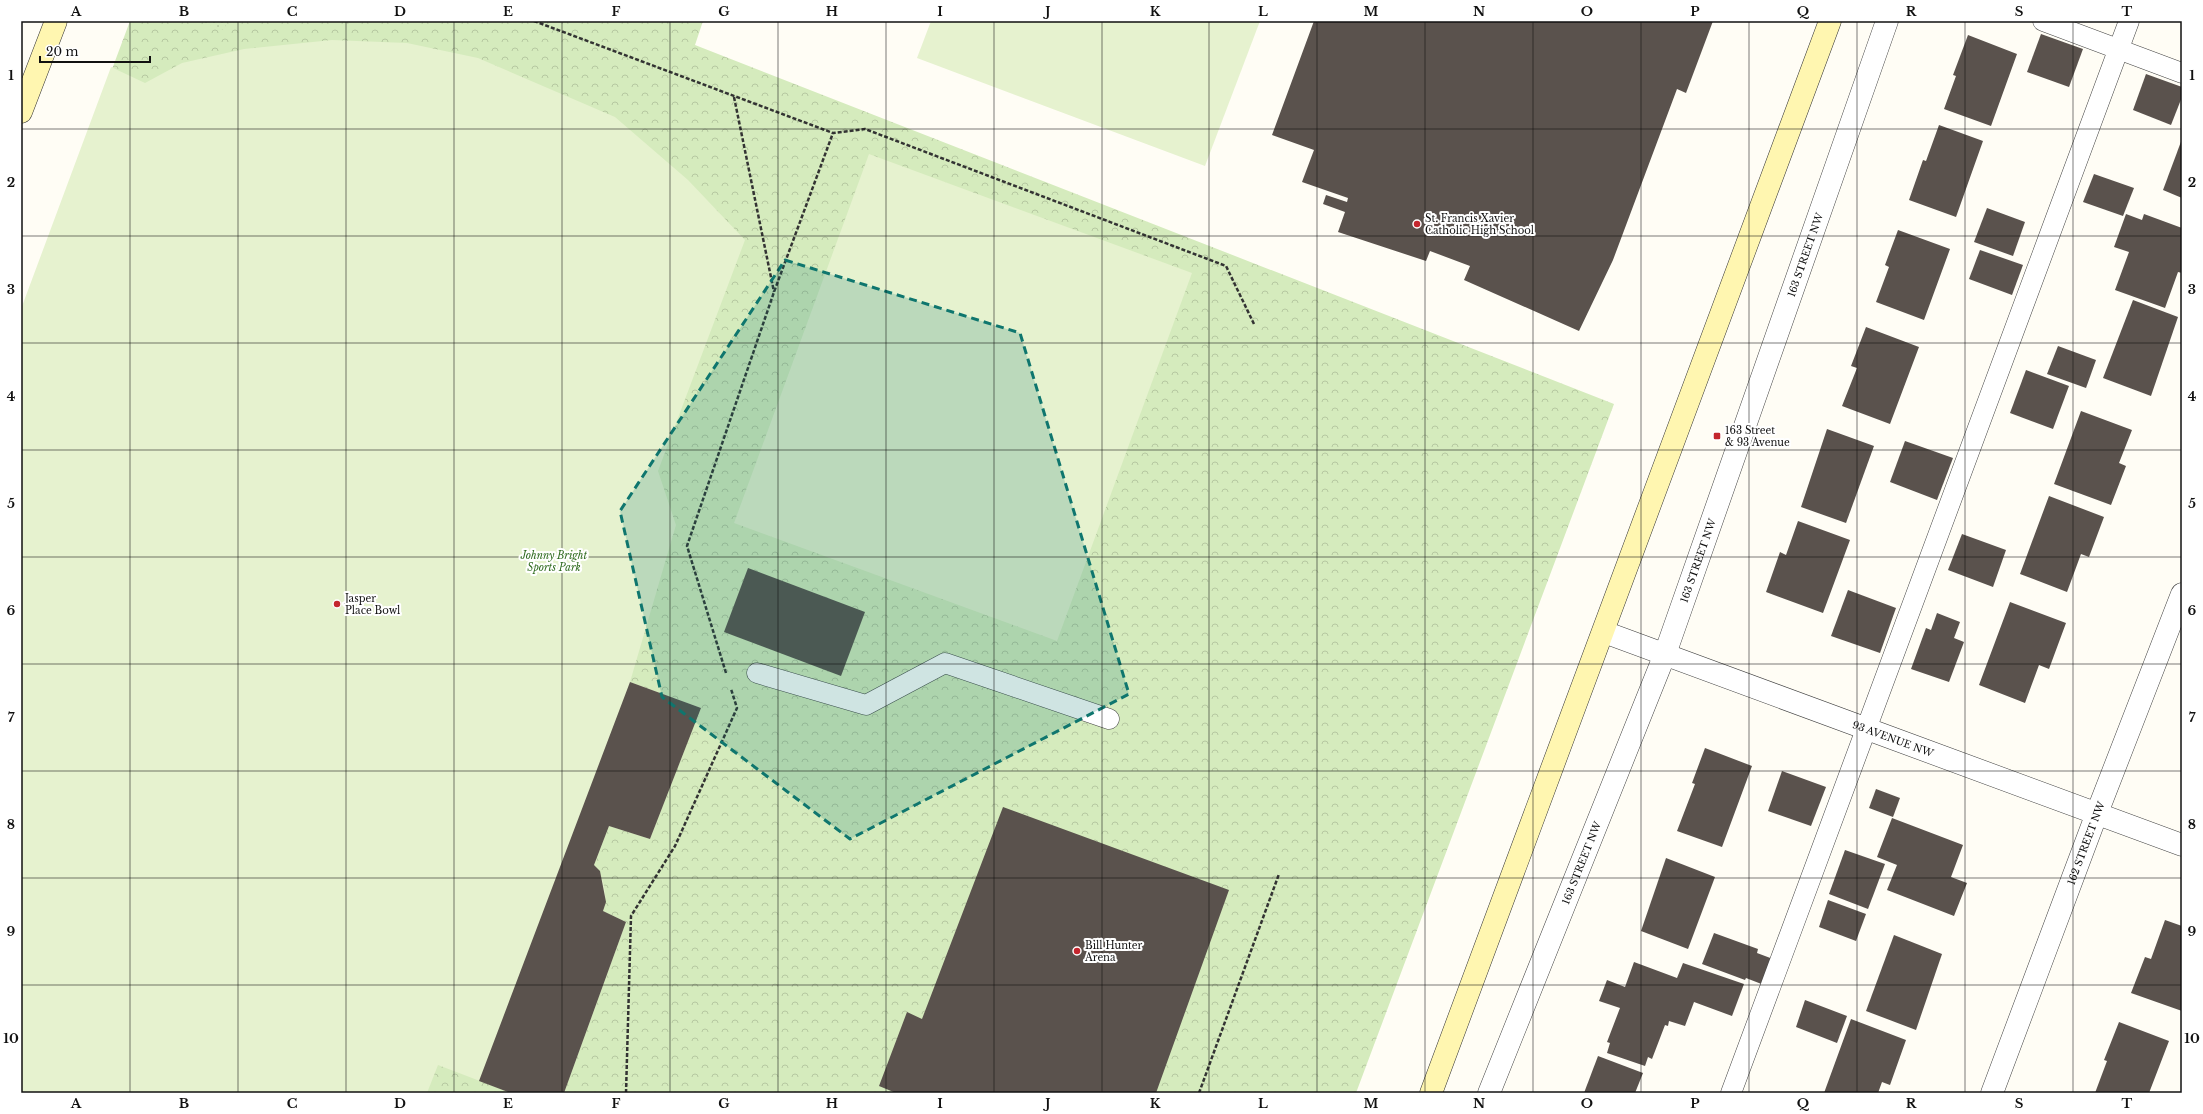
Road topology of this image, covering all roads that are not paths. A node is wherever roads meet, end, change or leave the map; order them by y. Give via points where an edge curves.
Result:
1 (56, 21) edge
2 (1830, 21) edge
3 (1887, 21) edge
4 (2043, 21) edge
5 (2129, 21) edge
6 (2119, 49) junction
7 (2182, 72) edge
8 (21, 112) edge
9 (2182, 594) edge
10 (1604, 632) junction
11 (1665, 654) junction
12 (757, 673) dead end
13 (1108, 719) dead end
14 (1866, 728) junction
15 (2097, 813) junction
16 (2182, 845) edge
17 (1431, 1093) edge
18 (1489, 1093) edge
19 (1731, 1093) edge
20 (1992, 1093) edge

1 - 8 main road
2 - 10 main road
3 - 11 street, 163 STREET NW
4 - 6 lane
5 - 6 lane
6 - 7 lane
6 - 14 lane
9 - 15 street, 162 STREET NW
10 - 11 street, 93 AVENUE NW
10 - 17 main road
11 - 14 street, 93 AVENUE NW
11 - 18 street, 163 STREET NW
12 - 13 lane via 866,706 945,663
14 - 15 street, 93 AVENUE NW
14 - 19 lane
15 - 16 street, 93 AVENUE NW
15 - 20 street, 162 STREET NW

